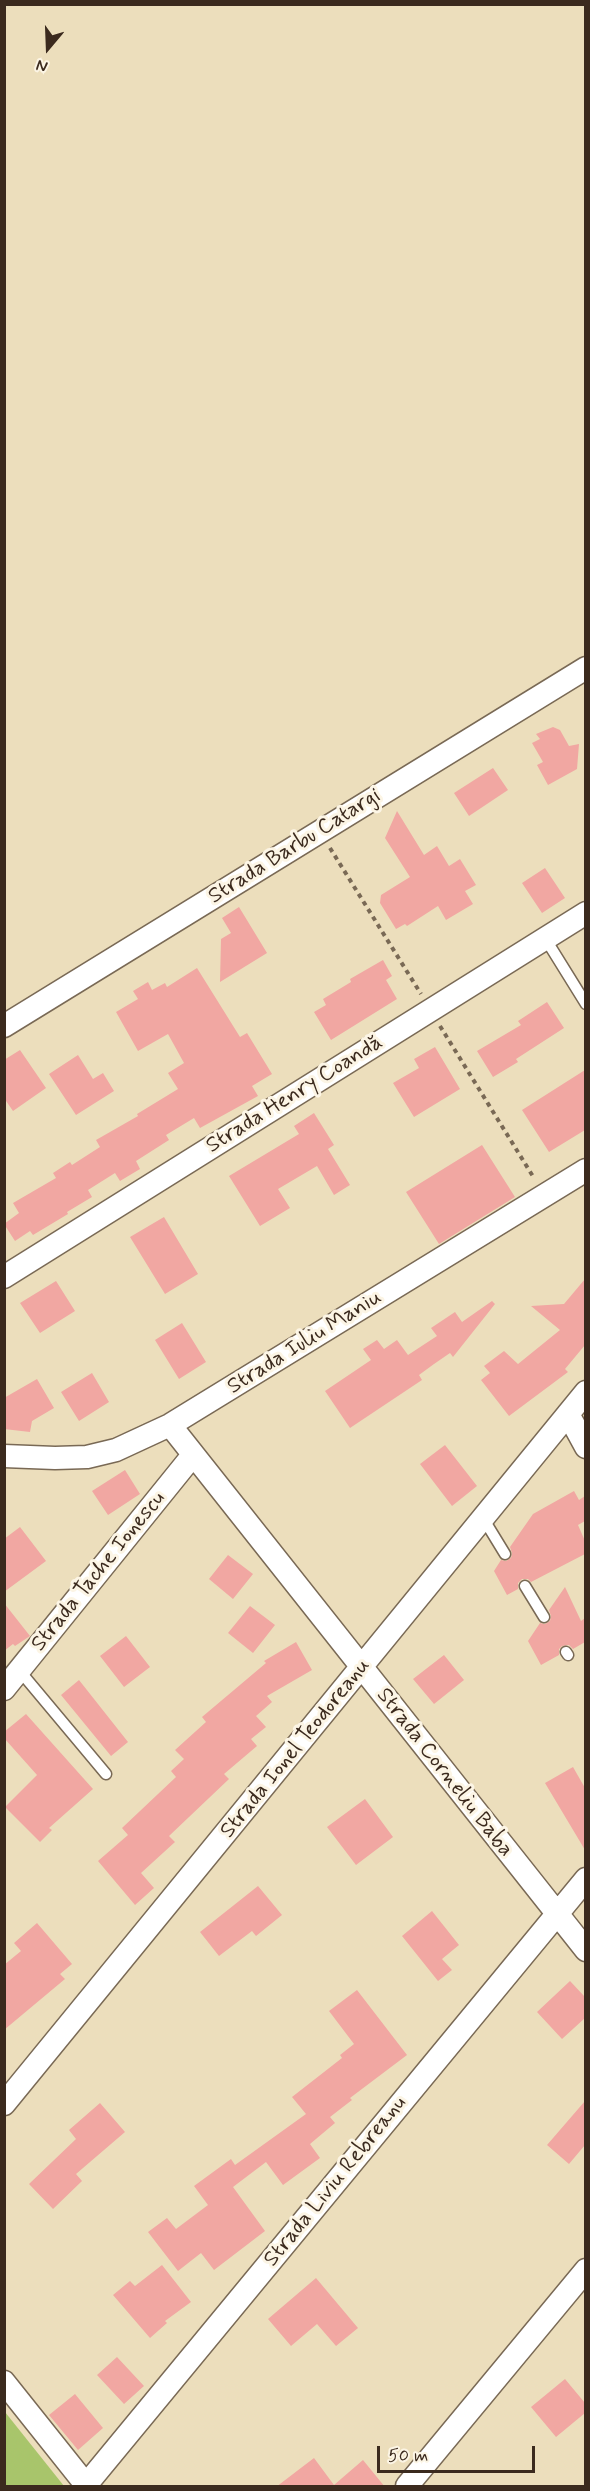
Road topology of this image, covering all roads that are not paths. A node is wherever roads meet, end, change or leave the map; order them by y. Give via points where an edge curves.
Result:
1 (585, 668) edge
2 (585, 913) edge
3 (545, 938) junction
4 (585, 1004) edge
5 (4, 1026) edge
6 (585, 1170) edge
7 (4, 1277) edge
8 (585, 1392) edge
9 (568, 1414) junction
10 (170, 1425) junction
11 (585, 1447) edge
12 (193, 1455) junction
13 (4, 1456) edge
14 (483, 1518) junction
15 (505, 1554) dead end
16 (525, 1586) dead end
17 (544, 1617) dead end
18 (362, 1669) junction
19 (19, 1670) junction
20 (4, 1689) edge
21 (106, 1774) dead end
22 (585, 1879) edge
23 (556, 1914) junction
24 (585, 1950) edge
25 (4, 2104) edge
26 (585, 2270) edge
27 (4, 2382) edge
28 (87, 2486) edge
29 (407, 2487) edge

1 - 5 street, Strada Barbu Catargi
2 - 3 street, Strada Henry Coandă
3 - 4 lane
3 - 7 street, Strada Henry Coandă
6 - 10 street, Strada Iuliu Maniu
8 - 9 street, Strada Ionel Teodoreanu
9 - 11 street
9 - 14 street, Strada Ionel Teodoreanu
10 - 12 street, Strada Corneliu Baba
10 - 13 street, Strada Iuliu Maniu via 116,1450 87,1457
12 - 18 street, Strada Corneliu Baba
12 - 19 street, Strada Tache Ionescu
14 - 15 lane
14 - 18 street, Strada Ionel Teodoreanu
16 - 17 lane
18 - 23 street, Strada Corneliu Baba
18 - 25 street, Strada Ionel Teodoreanu
19 - 20 street, Strada Tache Ionescu
19 - 21 lane
22 - 23 street, Strada Liviu Rebreanu
23 - 24 street, Strada Corneliu Baba
23 - 28 street, Strada Liviu Rebreanu
26 - 29 street
27 - 28 street

